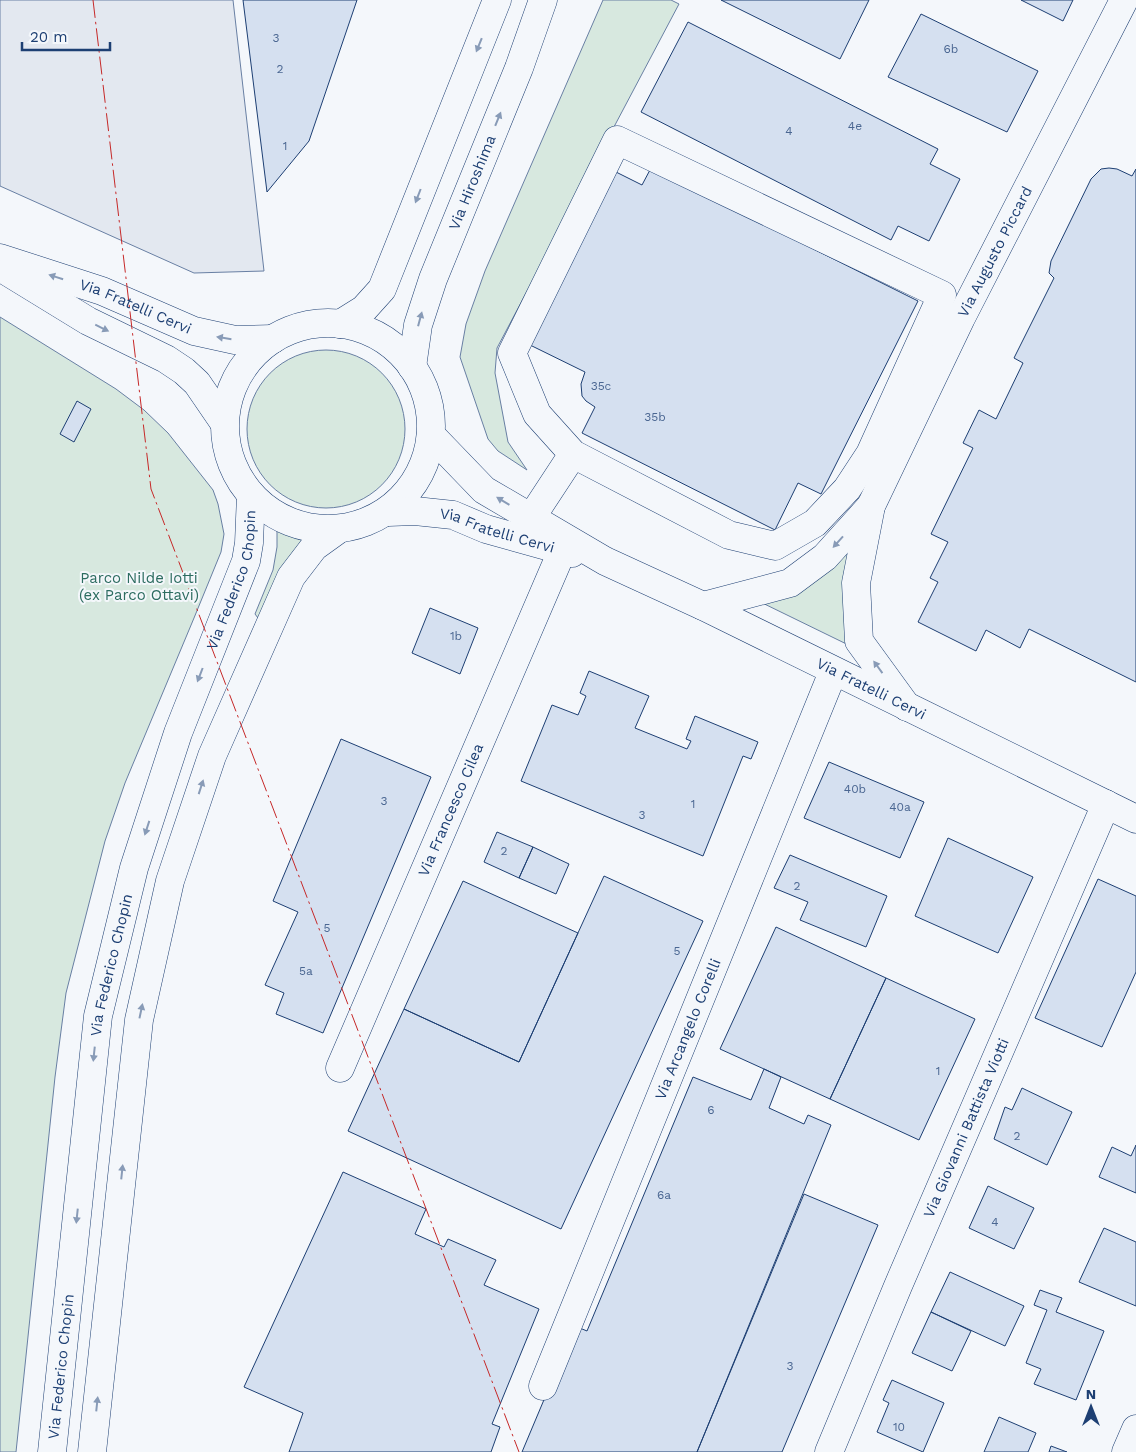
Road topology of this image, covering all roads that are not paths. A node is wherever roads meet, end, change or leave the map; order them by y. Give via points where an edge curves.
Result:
1 (496, 0) edge
2 (544, 0) edge
3 (1124, 0) edge
4 (0, 258) edge
5 (0, 268) edge
6 (340, 324) junction
7 (273, 339) junction
8 (412, 367) junction
9 (223, 420) junction
10 (431, 435) junction
11 (573, 454) junction
12 (251, 495) junction
13 (871, 506) junction
14 (388, 512) junction
15 (532, 518) junction
16 (339, 529) junction
17 (562, 551) junction
18 (605, 562) junction
19 (703, 606) junction
20 (833, 672) junction
21 (907, 707) junction
22 (1106, 804) junction
23 (1136, 819) edge
24 (340, 1068) dead end
25 (543, 1386) dead end
26 (1136, 1428) edge
27 (52, 1452) edge
28 (92, 1452) edge
29 (829, 1452) edge
30 (1126, 1452) edge

1 -> 6 main road via 382,289 364,309
8 -> 2 main road, Via Hiroshima via 418,325 430,287
3 - 13 main road, Via Augusto Piccard via 961,318
7 -> 4 main road, Via Fratelli Cervi via 235,340 194,332 102,291
5 -> 9 main road, Via Fratelli Cervi via 88,321 184,371 197,383
6 - 7 main road, Via Fratelli Cervi via 305,326
6 - 8 main road, Via Fratelli Cervi via 366,332 390,345
7 - 9 main road, Via Fratelli Cervi via 247,360 230,389
8 - 10 main road, Via Fratelli Cervi via 423,386 430,410
9 - 12 main road, Via Fratelli Cervi via 226,447 237,474
10 - 14 main road, Via Fratelli Cervi via 420,473 410,490
15 -> 10 main road, Via Fratelli Cervi via 484,490
11 - 11 main road via 537,414 512,352 617,140 942,295 870,454 847,488 815,523 775,546 729,535
11 - 15 main road
12 - 16 main road, Via Fratelli Cervi via 281,517
12 -> 27 main road, Via Federico Chopin via 246,561 178,733 134,868 98,1016
13 -> 19 main road, Via Augusto Piccard via 825,556 790,584
21 -> 13 main road, Via Augusto Piccard via 859,641 856,584
14 - 16 main road, Via Fratelli Cervi via 365,524
14 - 17 main road, Via Fratelli Cervi via 415,510 453,516
15 - 18 main road, Via Fratelli Cervi
28 -> 16 main road via 139,1020 170,881 212,756 291,577 314,547
17 - 18 main road, Via Fratelli Cervi
17 - 24 main road, Via Francesco Cilea
18 - 19 main road, Via Fratelli Cervi
19 - 20 main road, Via Fratelli Cervi
20 - 21 main road, Via Fratelli Cervi
20 - 25 main road, Via Arcangelo Corelli
21 - 22 main road, Via Fratelli Cervi
22 - 23 main road, Via Fratelli Cervi
22 - 29 main road, Via Giovanni Battista Viotti via 901,1277
26 - 30 main road

